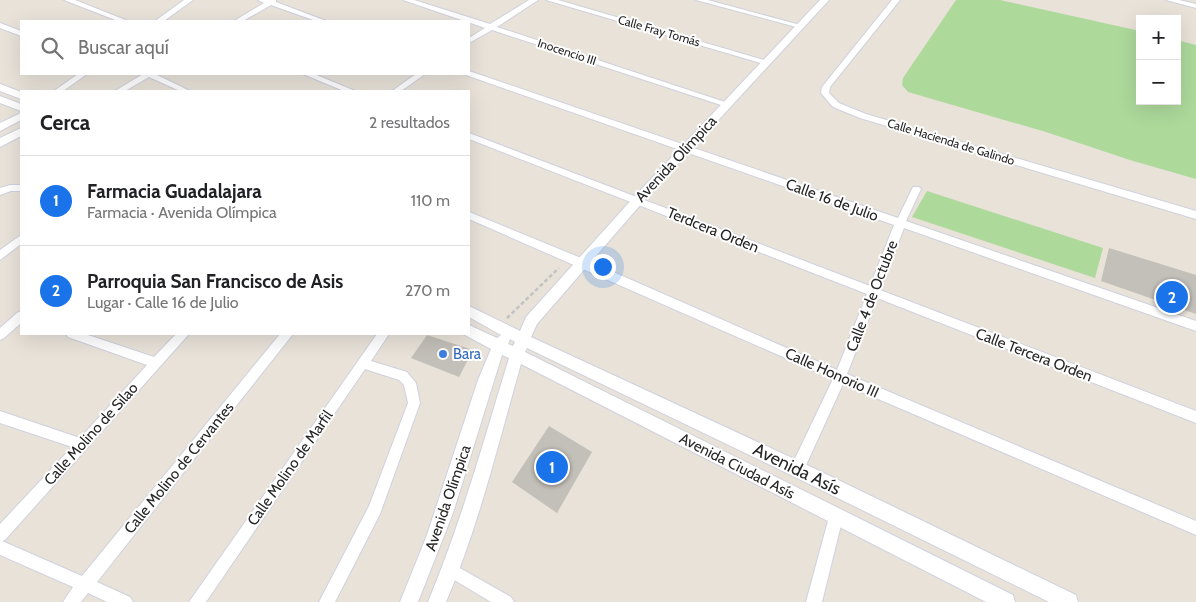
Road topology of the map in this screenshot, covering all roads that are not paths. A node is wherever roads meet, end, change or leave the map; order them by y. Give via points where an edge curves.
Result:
1 (68, 0) edge
2 (189, 0) edge
3 (407, 0) edge
4 (534, 0) edge
5 (550, 0) edge
6 (700, 0) edge
7 (825, 0) edge
8 (896, 0) edge
9 (1170, 0) edge
10 (269, 1) edge
11 (1196, 6) edge
12 (121, 20) edge
13 (160, 20) edge
14 (240, 20) edge
15 (319, 20) edge
16 (466, 20) edge
17 (470, 21) edge
18 (0, 25) edge
19 (800, 26) junction
20 (490, 28) junction
21 (20, 34) edge
22 (470, 41) edge
23 (767, 62) junction
24 (470, 73) edge
25 (82, 75) edge
26 (147, 75) edge
27 (151, 75) edge
28 (310, 75) edge
29 (419, 75) edge
30 (0, 87) edge
31 (59, 90) edge
32 (121, 90) edge
33 (184, 90) edge
34 (348, 90) edge
35 (397, 90) edge
36 (20, 96) edge
37 (0, 100) edge
38 (727, 104) junction
39 (20, 108) edge
40 (20, 117) edge
41 (0, 128) edge
42 (20, 132) edge
43 (470, 136) edge
44 (0, 143) edge
45 (688, 149) junction
46 (20, 188) edge
47 (916, 189) dead end
48 (0, 192) edge
49 (638, 200) junction
50 (470, 215) edge
51 (1196, 215) edge
52 (900, 224) junction
53 (20, 239) edge
54 (0, 256) edge
55 (582, 263) junction
56 (873, 293) junction
57 (470, 312) edge
58 (20, 317) edge
59 (530, 321) junction
60 (1196, 326) edge
61 (470, 331) edge
62 (509, 331) junction
63 (0, 335) edge
64 (75, 335) edge
65 (182, 335) edge
66 (285, 335) edge
67 (382, 335) edge
68 (499, 346) junction
69 (520, 347) junction
70 (156, 363) junction
71 (362, 363) junction
72 (840, 377) junction
73 (0, 417) edge
74 (1196, 417) edge
75 (81, 444) junction
76 (797, 469) junction
77 (836, 516) junction
78 (1196, 528) edge
79 (0, 535) edge
80 (0, 548) edge
81 (451, 570) junction
82 (84, 585) junction
83 (71, 602) edge
84 (125, 602) edge
85 (197, 602) edge
86 (327, 602) edge
87 (409, 602) edge
88 (437, 602) edge
89 (506, 602) edge
90 (814, 602) edge
91 (1006, 602) edge
92 (1068, 602) edge

1 - 12 street
2 - 13 street
3 - 16 street, Inocencio III
4 - 20 street
5 - 23 street, Calle Fray Tomás
6 - 19 street
7 - 19 street, Avenida Olímpica
8 - 51 street, Calle Hacienda de Galindo via 826,87 825,93 836,105 863,116
9 - 11 street
10 - 14 street
10 - 15 street
17 - 20 street, Inocencio III
18 - 21 street
19 - 23 street, Avenida Olímpica
20 - 22 street
20 - 38 street, Inocencio III
23 - 38 street, Avenida Olímpica
24 - 45 street, Calle 16 de Julio
25 - 31 street
26 - 32 street
27 - 33 street
28 - 34 street
29 - 35 street
30 - 36 street
37 - 39 street
38 - 45 street, Avenida Olímpica
40 - 41 street
42 - 44 street
43 - 49 street, Terdcera Orden
45 - 49 street, Avenida Olímpica
45 - 52 street, Calle 16 de Julio
46 - 48 street
47 - 52 street, Calle 4 de Octubre
49 - 55 street, Avenida Olímpica
49 - 56 street, Terdcera Orden
50 - 55 street, Calle Honorio III
52 - 56 street, Calle 4 de Octubre
52 - 60 street, Calle 16 de Julio
53 - 54 street
55 - 59 street, Avenida Olímpica
55 - 72 street, Calle Honorio III
56 - 72 street, Calle 4 de Octubre
56 - 74 street, Calle Tercera Orden
57 - 62 street, Avenida Ciudad Asís
58 - 63 street
59 - 62 street, Avenida Olímpica
59 - 69 street, Avenida Olímpica
61 - 68 street, Avenida Ciudad Asís
62 - 68 street, Avenida Olímpica
62 - 69 street, Avenida Ciudad Asís
64 - 70 street
65 - 70 street, Calle Molino de Silao
66 - 82 street, Calle Molino de Cervantes
67 - 71 street, Calle Molino de Marfil
68 - 69 street, Avenida Ciudad Asís
68 - 87 street, Avenida Olímpica via 438,530
69 - 76 street, Avenida Asís
69 - 77 street, Avenida Ciudad Asís
69 - 81 street, Avenida Olímpica
70 - 75 street, Calle Molino de Silao
71 - 85 street, Calle Molino de Marfil
71 - 86 street via 403,376 410,383 414,404 375,509
72 - 76 street, Calle 4 de Octubre
72 - 78 street, Calle Honorio III
73 - 75 street
75 - 79 street, Calle Molino de Silao
76 - 92 street, Avenida Asís
77 - 90 street
77 - 91 street, Avenida Ciudad Asís
80 - 82 street
81 - 88 street, Avenida Olímpica
81 - 89 street
82 - 83 street, Calle Molino de Cervantes
82 - 84 street

